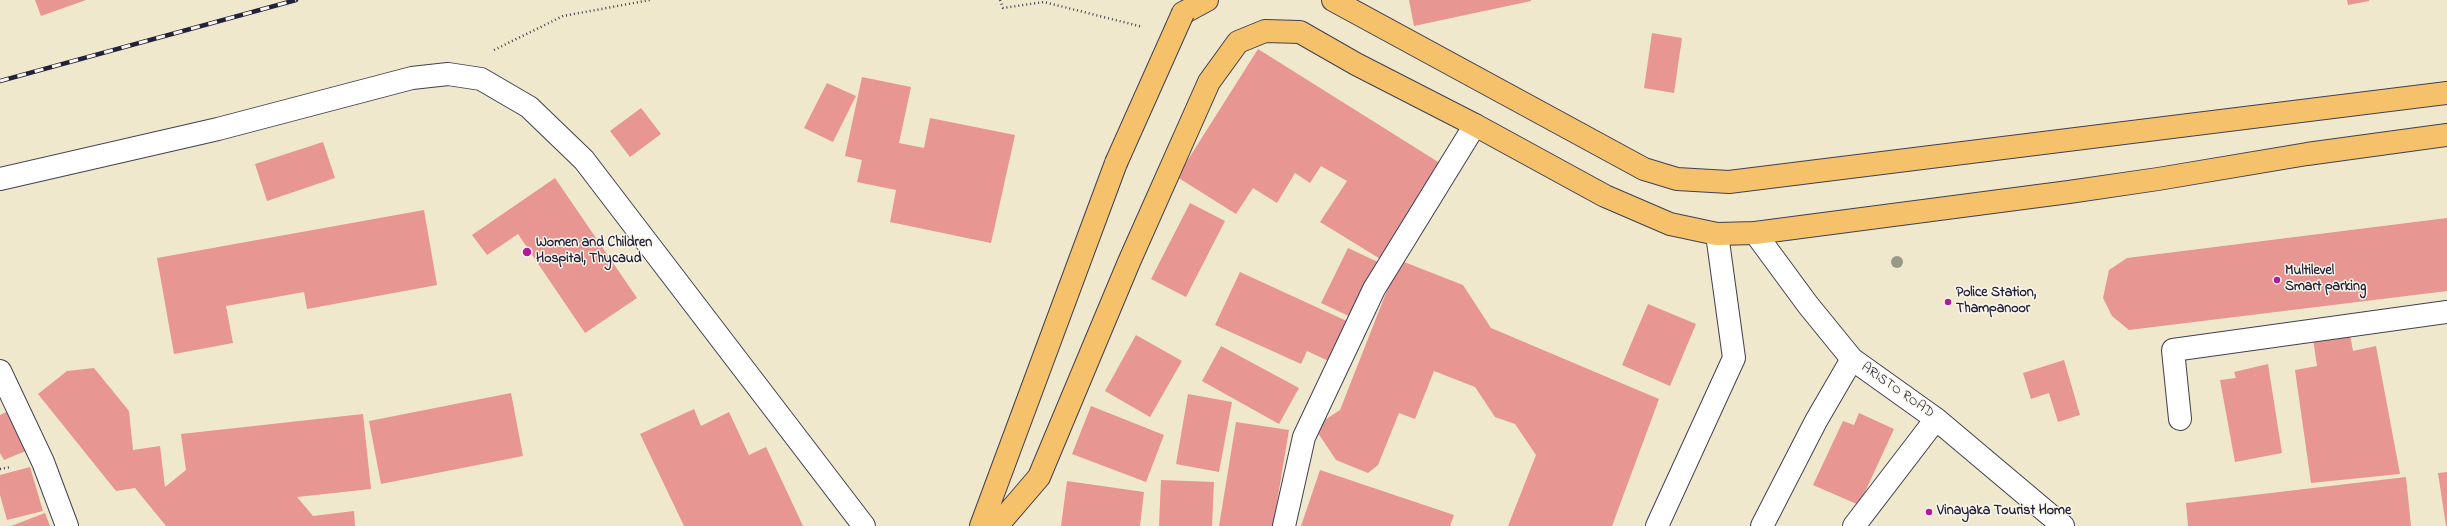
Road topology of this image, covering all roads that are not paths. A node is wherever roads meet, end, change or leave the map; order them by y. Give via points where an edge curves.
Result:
1 (1207, 0) edge
2 (1333, 0) edge
3 (1185, 6) edge
4 (2447, 93) edge
5 (1475, 124) junction
6 (2447, 135) edge
7 (0, 179) edge
8 (1755, 233) junction
9 (1717, 234) junction
10 (2447, 312) edge
11 (1852, 359) junction
12 (0, 371) edge
13 (1936, 419) junction
14 (2180, 420) dead end
15 (67, 526) edge
16 (864, 526) edge
17 (981, 526) edge
18 (996, 526) edge
19 (1284, 526) edge
20 (1657, 526) edge
21 (1762, 526) edge
22 (1854, 526) edge
23 (2063, 526) edge

1 - 3 main road
2 - 4 main road via 1644,169 1677,179 1729,182
3 - 17 main road, bridge via 1116,163
5 - 9 main road via 1605,196 1670,224
5 - 18 main road via 1356,64 1300,32 1265,31 1238,42 1209,82 1039,477
5 - 19 street via 1374,289 1310,423 1304,437
6 - 8 main road via 2307,154 2158,180
7 - 16 street via 218,129 412,78 448,74 481,79 529,107 584,160
8 - 9 main road
8 - 11 street, ARISTO ROAD
9 - 20 street via 1734,358
10 - 14 street via 2173,350
11 - 13 street, ARISTO ROAD
11 - 21 street via 1816,421
12 - 15 street via 43,462
13 - 22 street
13 - 23 street, ARISTO ROAD

